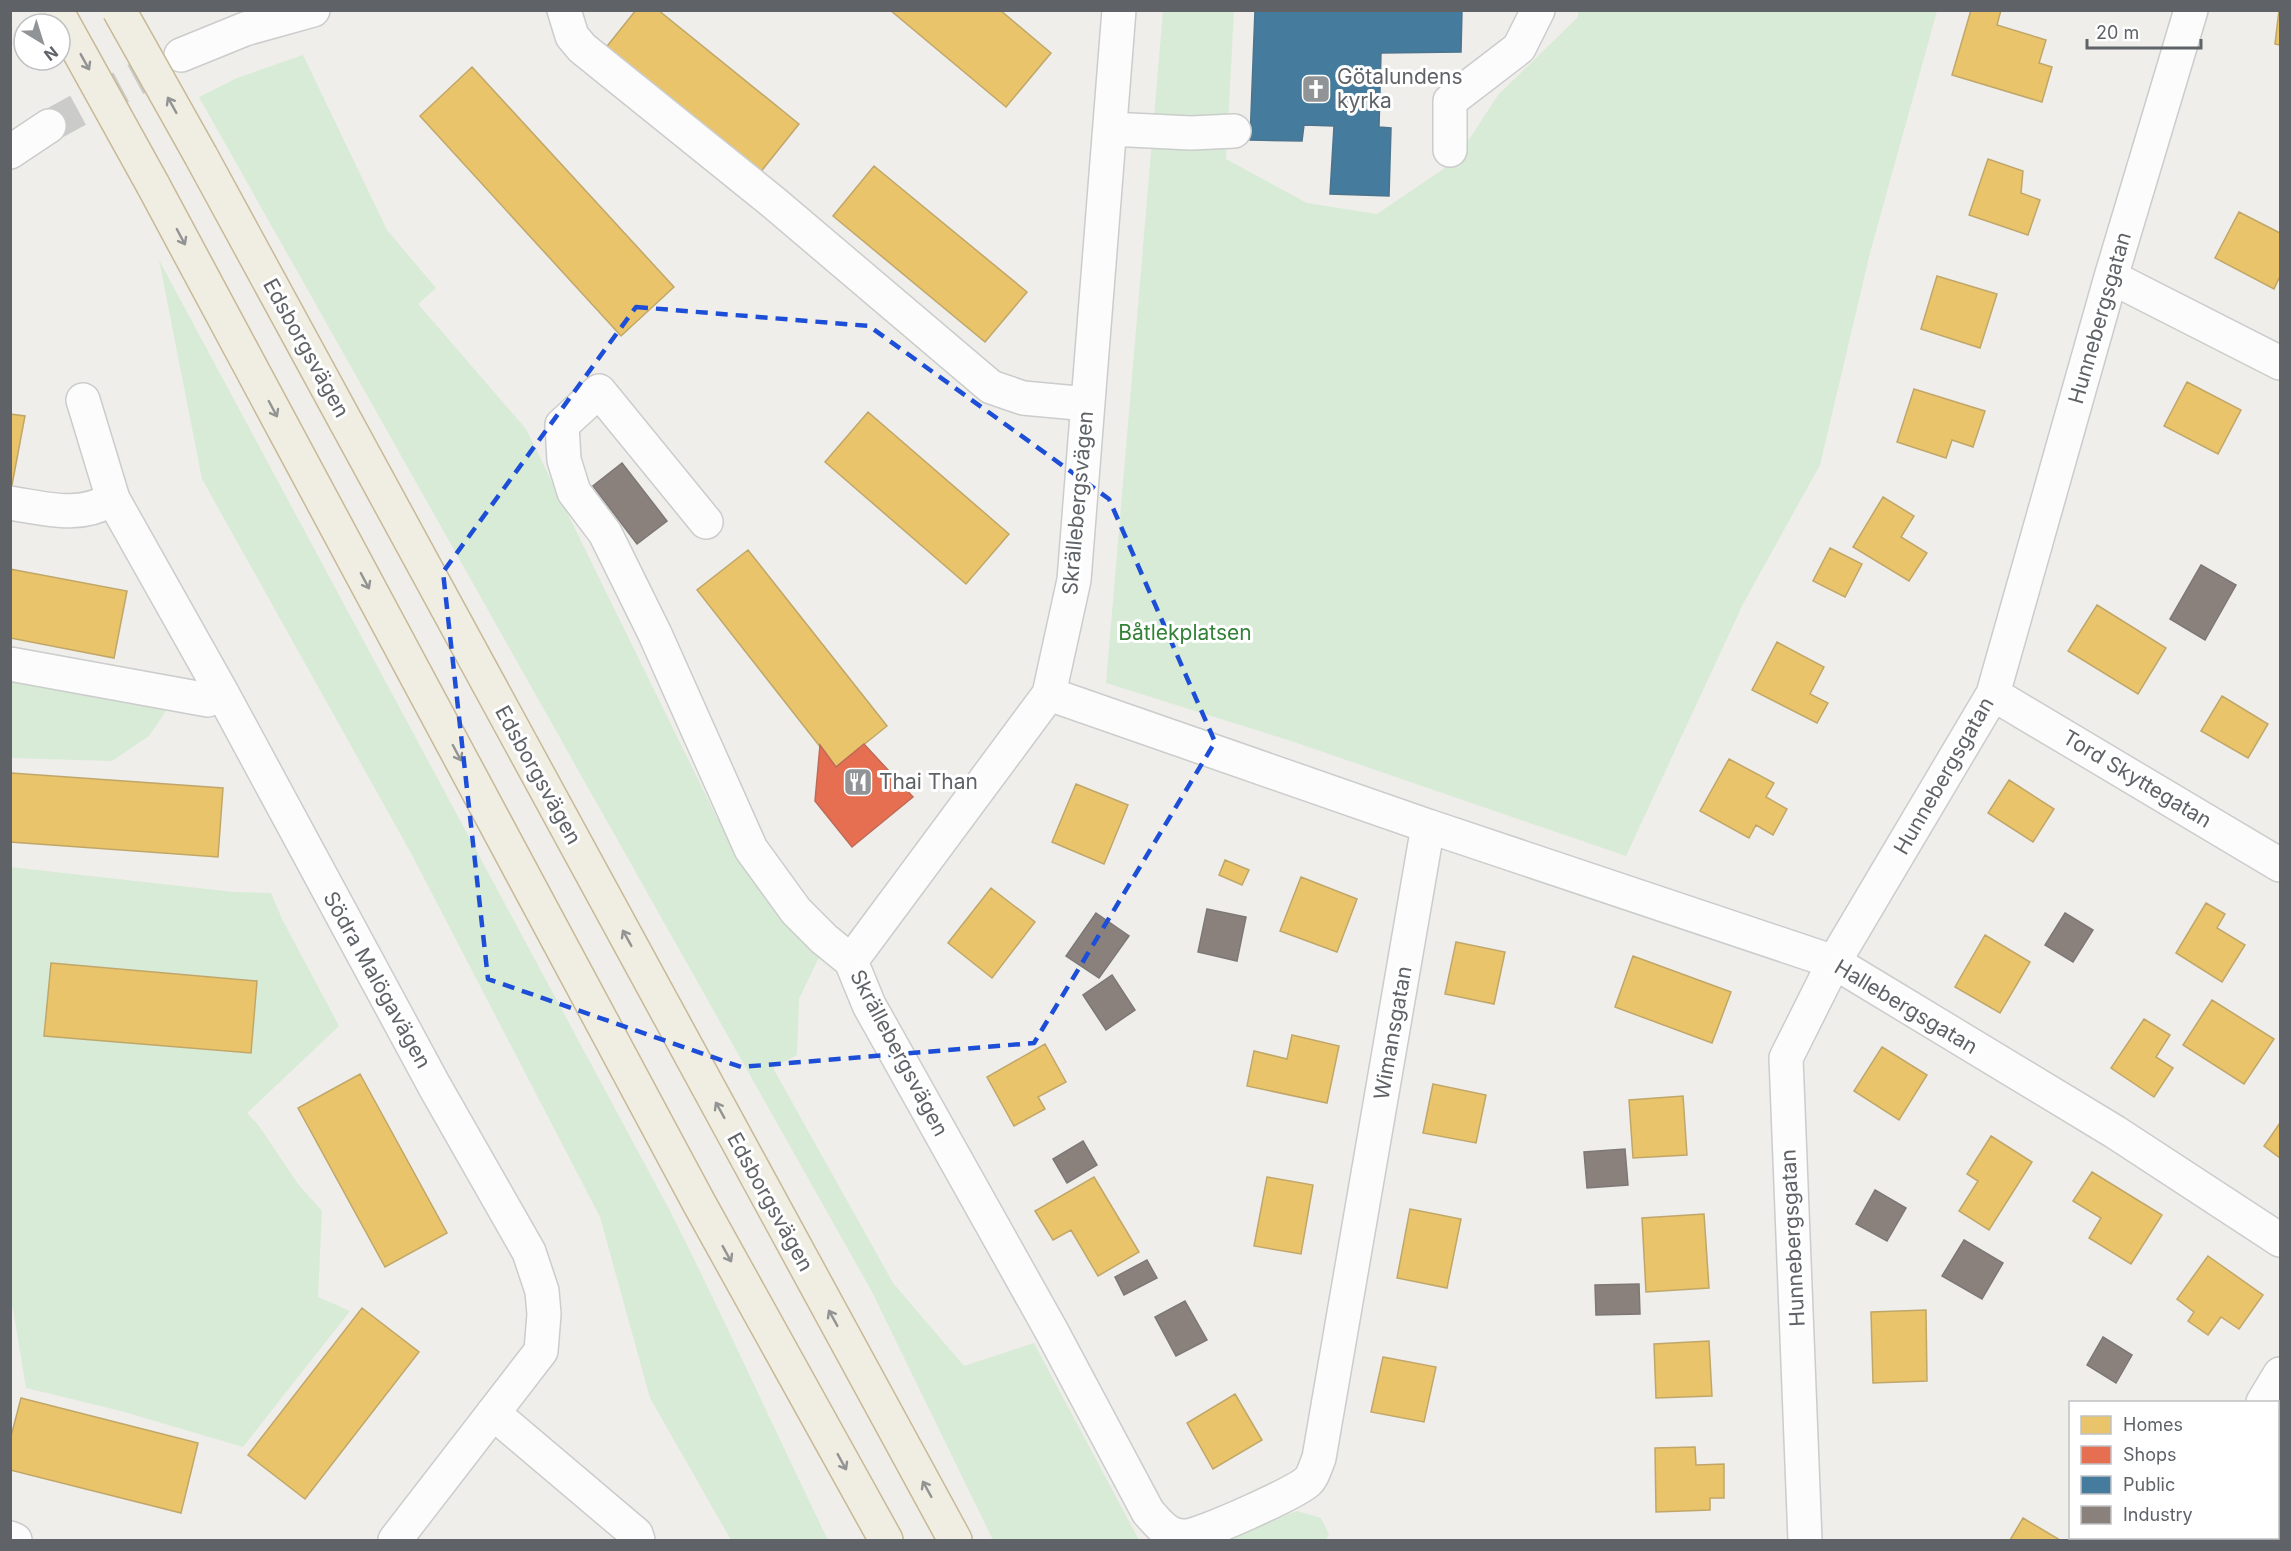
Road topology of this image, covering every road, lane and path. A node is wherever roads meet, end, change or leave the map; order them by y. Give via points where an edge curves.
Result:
1 (56, 10) edge
2 (119, 10) edge
3 (313, 10) edge
4 (564, 10) edge
5 (1119, 10) edge
6 (1538, 10) edge
7 (2191, 10) edge
8 (181, 55) tunnel mouth
9 (49, 126) tunnel mouth
10 (1110, 129) junction
11 (1234, 131) dead end
12 (1450, 150) dead end
13 (10, 152) edge
14 (2111, 277) junction
15 (2280, 363) edge
16 (83, 400) dead end
17 (1088, 404) junction
18 (113, 499) junction
19 (10, 503) edge
20 (706, 522) dead end
21 (10, 664) edge
22 (221, 691) junction
23 (1049, 694) junction
24 (1993, 694) junction
25 (1428, 826) junction
26 (2280, 865) edge
27 (851, 961) junction
28 (1834, 962) junction
29 (2280, 1239) edge
30 (2280, 1374) edge
31 (2264, 1401) edge
32 (493, 1413) junction
33 (1165, 1531) joint
34 (406, 1536) edge
35 (10, 1538) edge
36 (15, 1540) edge
37 (638, 1540) edge
38 (886, 1540) edge
39 (955, 1540) edge
40 (1805, 1540) edge

1 -> 38 highway, bridge via 693,1193
39 -> 2 highway, Edsborgsvägen, bridge
3 - 8 street via 245,29
4 - 17 street via 572,36 582,48 773,202 991,387 1023,398
5 - 10 street, Skrällebergsvägen
6 - 12 street via 1519,48 1450,101
7 - 14 street, Hunnebergsgatan
9 - 13 street
10 - 11 street
10 - 17 street, Skrällebergsvägen
14 - 15 street
14 - 24 street, Hunnebergsgatan
16 - 18 street, Södra Malögavägen
17 - 23 street, Skrällebergsvägen via 1074,580
18 - 19 street via 98,508 76,512
18 - 22 street, Södra Malögavägen
20 - 27 street via 599,391 562,425 564,460 574,492 605,533 655,634 751,849 796,911
21 - 22 street via 208,700
22 - 32 street, Södra Malögavägen via 529,1252 542,1291 541,1351
23 - 25 street
23 - 27 street, Skrällebergsvägen
24 - 26 street, Tord Skyttegatan
24 - 28 street, Hunnebergsgatan
25 - 28 street, Hallebergsgatan
25 - 33 street, Wimansgatan via 1319,1458 1308,1482 1260,1507 1205,1531 1185,1536
27 - 33 street, Skrällebergsvägen via 869,1005 1148,1512
28 - 29 street, Hallebergsgatan via 2115,1132
28 - 40 street, Hunnebergsgatan via 1786,1058
30 - 31 street
32 - 34 street, Södra Malögavägen
32 - 37 street via 636,1534
35 - 36 street

